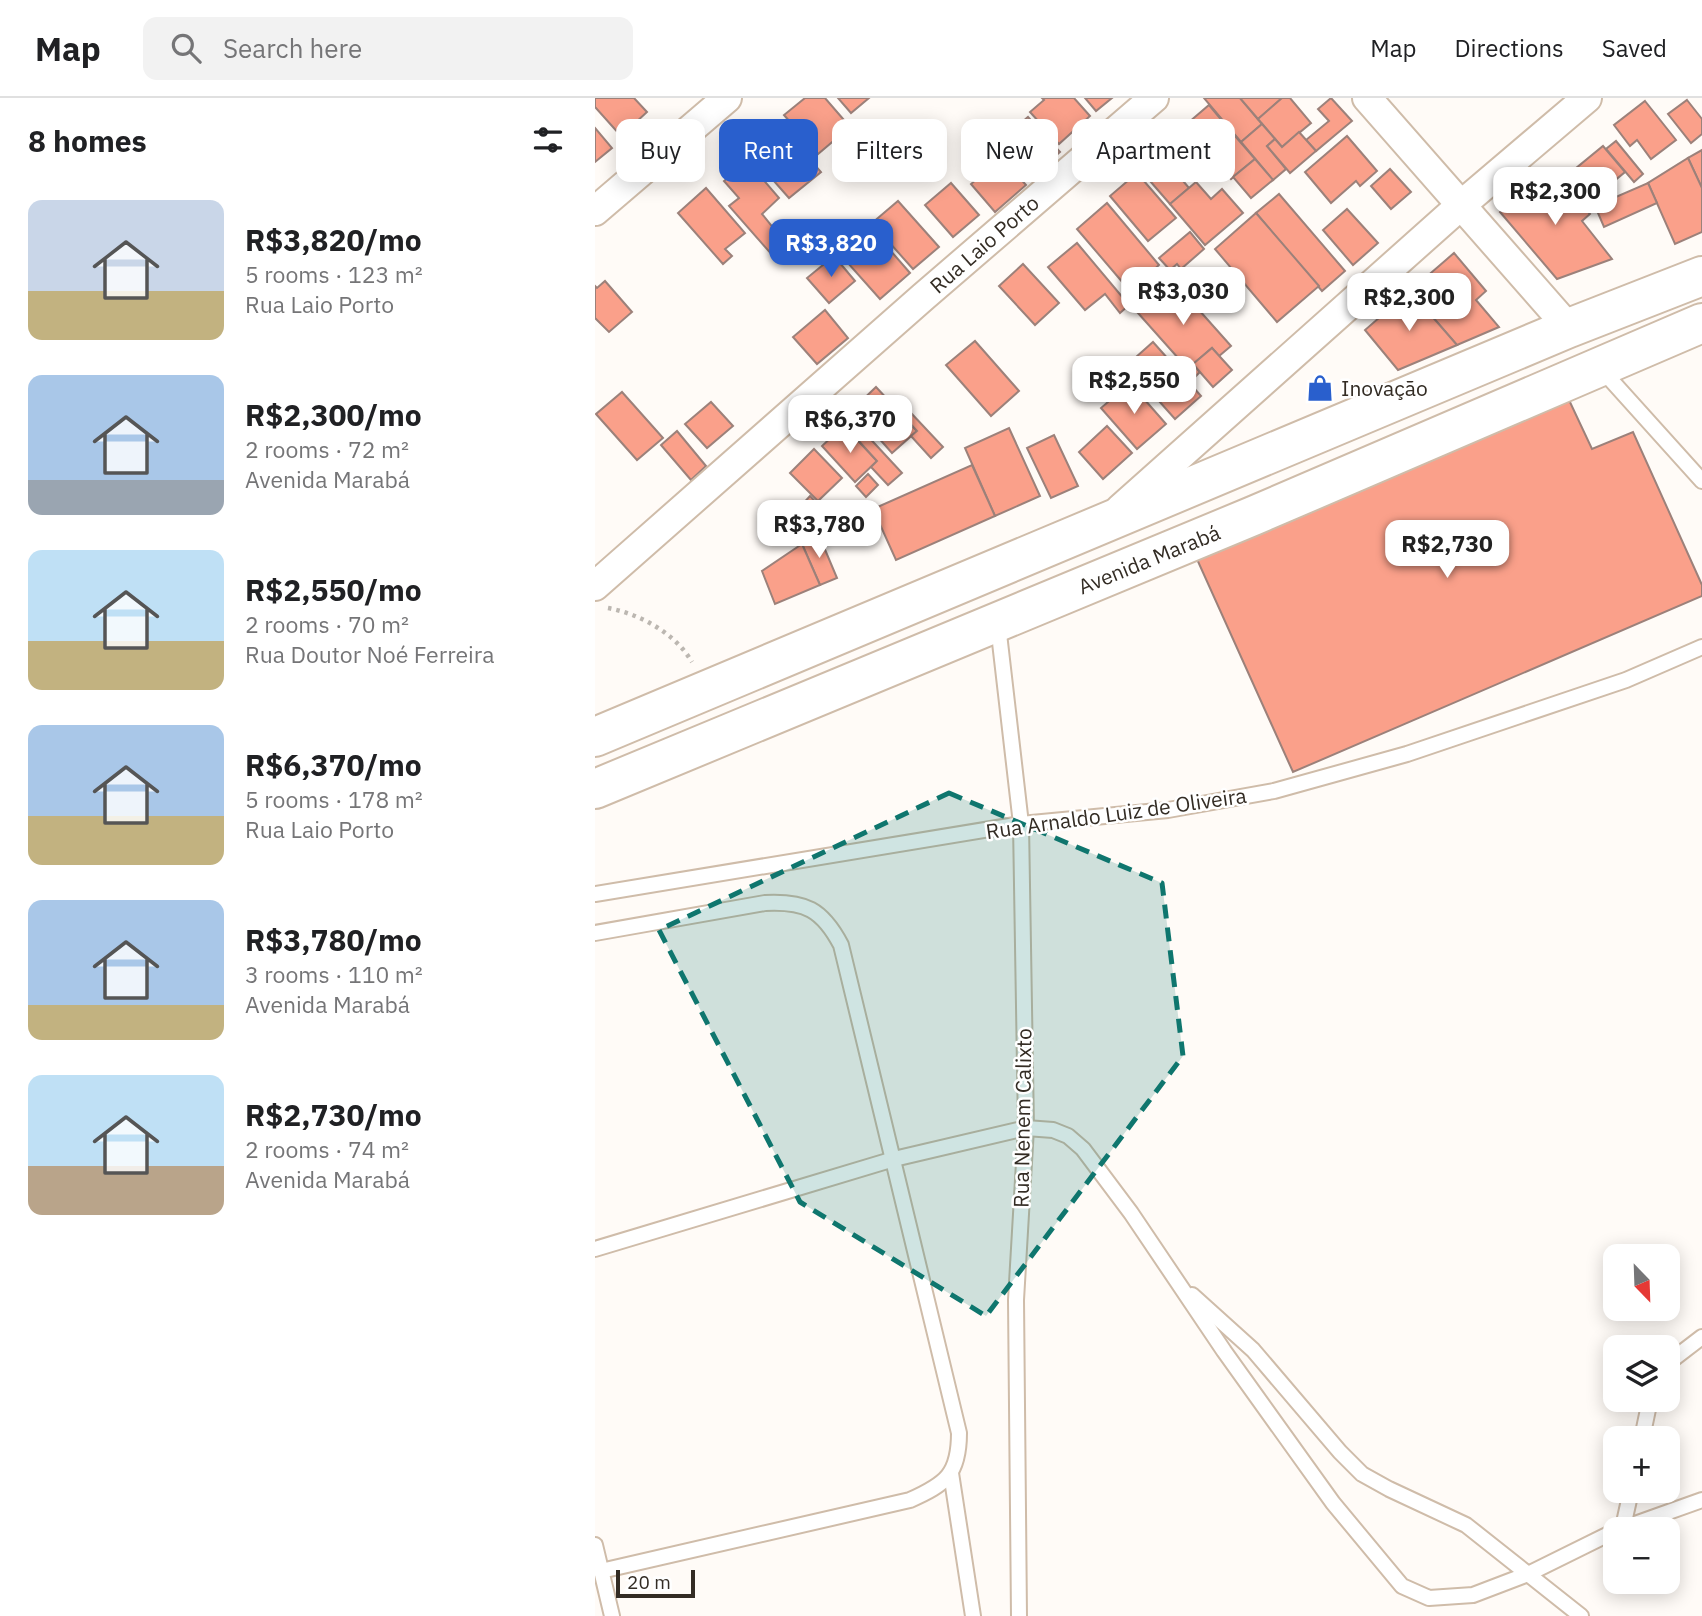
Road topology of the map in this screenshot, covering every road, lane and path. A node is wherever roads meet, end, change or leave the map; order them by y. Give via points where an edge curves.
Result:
1 (727, 98) edge
2 (1154, 98) edge
3 (1367, 98) edge
4 (1587, 98) edge
5 (1460, 206) junction
6 (595, 211) edge
7 (1702, 276) edge
8 (1702, 323) edge
9 (1569, 328) junction
10 (1599, 367) junction
11 (1702, 481) edge
12 (1103, 525) junction
13 (598, 596) edge
14 (997, 621) junction
15 (1702, 647) edge
16 (708, 690) junction
17 (595, 737) edge
18 (595, 789) edge
19 (1021, 824) junction
20 (595, 894) edge
21 (595, 933) edge
22 (1026, 1128) junction
23 (894, 1159) junction
24 (595, 1249) edge
25 (1179, 1284) junction
26 (1702, 1337) edge
27 (1680, 1354) edge
28 (951, 1473) junction
29 (1702, 1500) edge
30 (1653, 1517) edge
31 (1603, 1537) edge
32 (595, 1545) edge
33 (601, 1571) junction
34 (1528, 1574) junction
35 (612, 1616) edge
36 (973, 1616) edge
37 (1019, 1616) edge
38 (1581, 1616) edge

1 - 6 street
2 - 13 street, Rua Laio Porto via 923,297
3 - 5 street
4 - 5 street
5 - 9 street
5 - 12 street
7 - 9 main road
8 - 10 main road, Avenida Marabá
9 - 12 main road
10 - 11 lane
10 - 14 main road, Avenida Marabá
12 - 16 main road
13 - 16 path via 669,635 690,657
14 - 18 main road, Avenida Marabá
14 - 19 lane, Rua Nenem Calixto
15 - 19 lane, Rua Arnaldo Luiz de Oliveira via 1626,680 1344,773 1168,810
16 - 17 main road
19 - 20 lane, Rua Arnaldo Luiz de Oliveira
19 - 22 lane, Rua Nenem Calixto
21 - 23 lane via 789,901 821,916 841,946
22 - 23 lane
22 - 25 lane via 1053,1130 1083,1149
22 - 37 lane, Rua Nenem Calixto via 1016,1300
23 - 24 lane
23 - 28 lane via 959,1433 959,1455
25 - 34 lane via 1253,1350 1362,1474 1465,1525
25 - 34 lane via 1333,1503 1402,1586 1429,1598 1473,1595
26 - 27 lane
28 - 33 lane via 934,1489 911,1500
28 - 36 lane
29 - 30 lane
31 - 34 lane
32 - 33 lane
33 - 35 lane
34 - 38 lane

